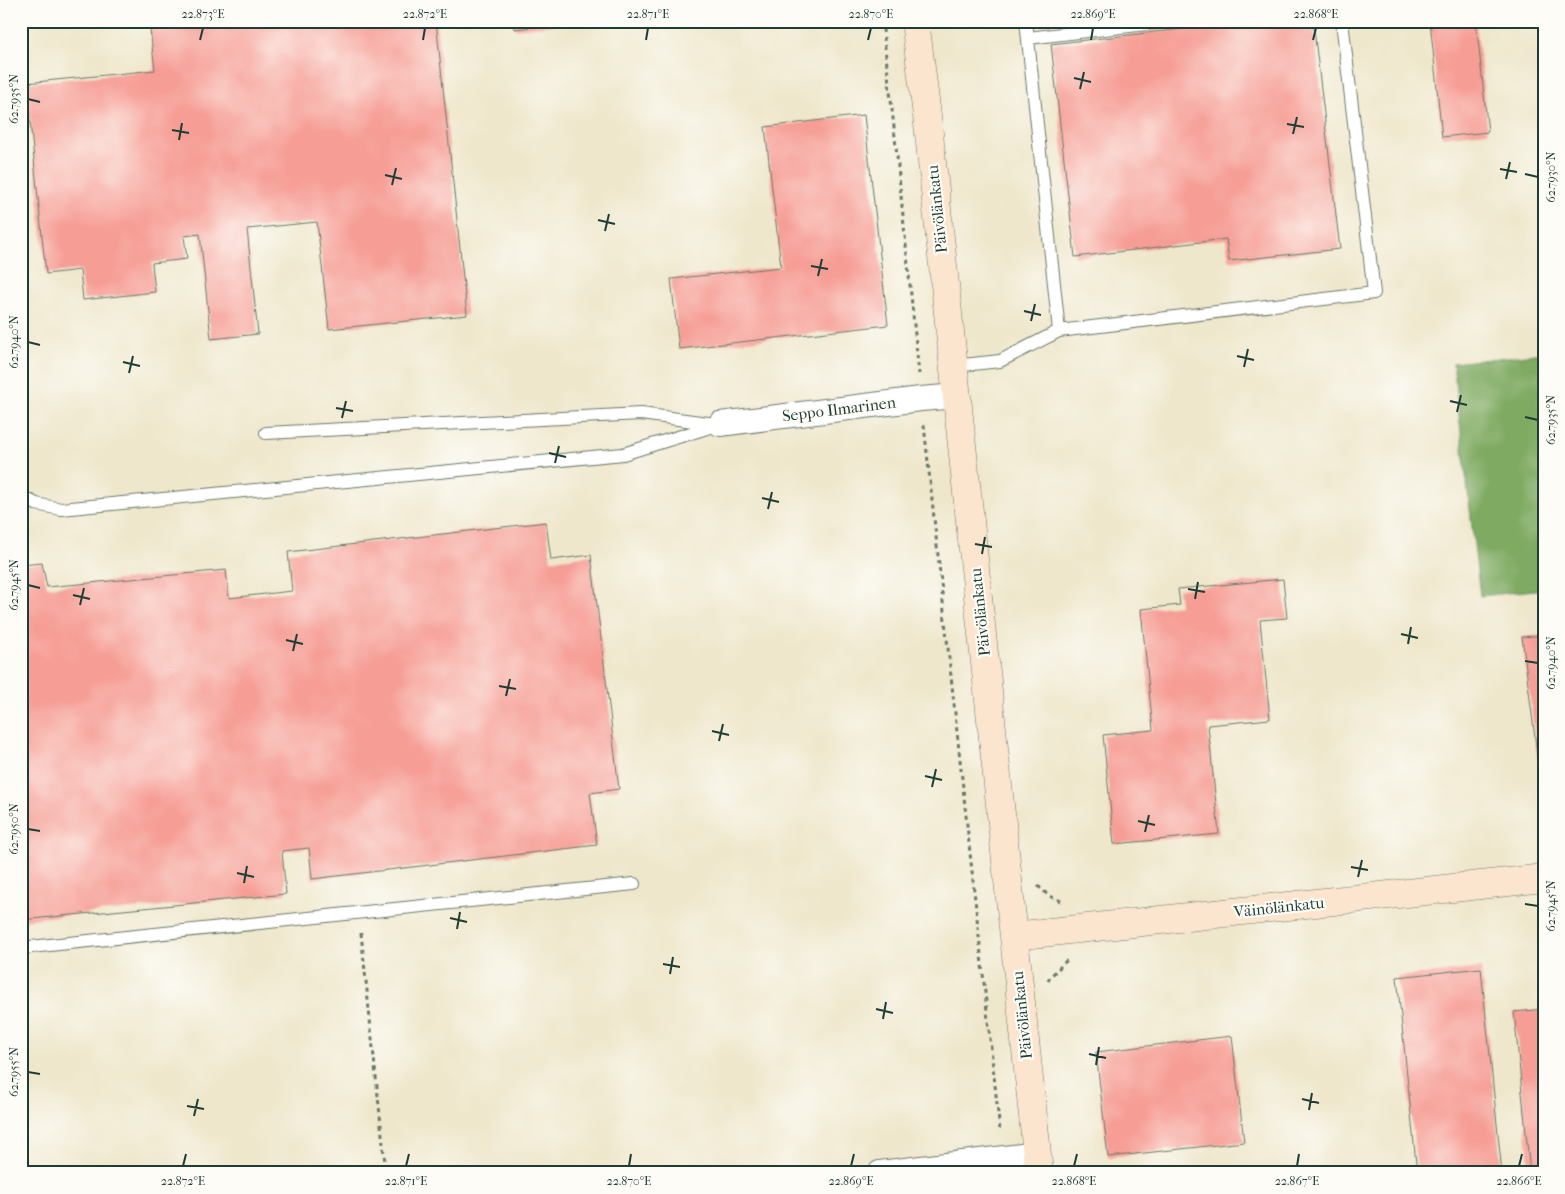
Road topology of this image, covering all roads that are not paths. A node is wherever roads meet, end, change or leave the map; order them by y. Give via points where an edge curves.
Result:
1 (915, 21) edge
2 (1026, 21) edge
3 (1172, 21) edge
4 (1342, 21) edge
5 (1028, 38) junction
6 (1059, 331) junction
7 (954, 366) junction
8 (957, 396) junction
9 (720, 424) junction
10 (266, 433) dead end
11 (21, 496) edge
12 (1544, 878) edge
13 (634, 884) dead end
14 (1014, 936) junction
15 (21, 948) edge
16 (1038, 1163) edge
17 (880, 1173) edge

1 - 7 street, Päivölänkatu
2 - 5 lane
3 - 5 lane
4 - 6 lane via 1374,293
5 - 6 lane
6 - 7 lane via 1000,361
7 - 8 street, Päivölänkatu
8 - 9 street, Seppo Ilmarinen
8 - 14 street, Päivölänkatu
9 - 10 lane via 641,414
9 - 11 lane via 623,454 61,509 36,504
12 - 14 street, Väinölänkatu
13 - 15 lane
14 - 16 street, Päivölänkatu
16 - 17 street via 1003,1158

